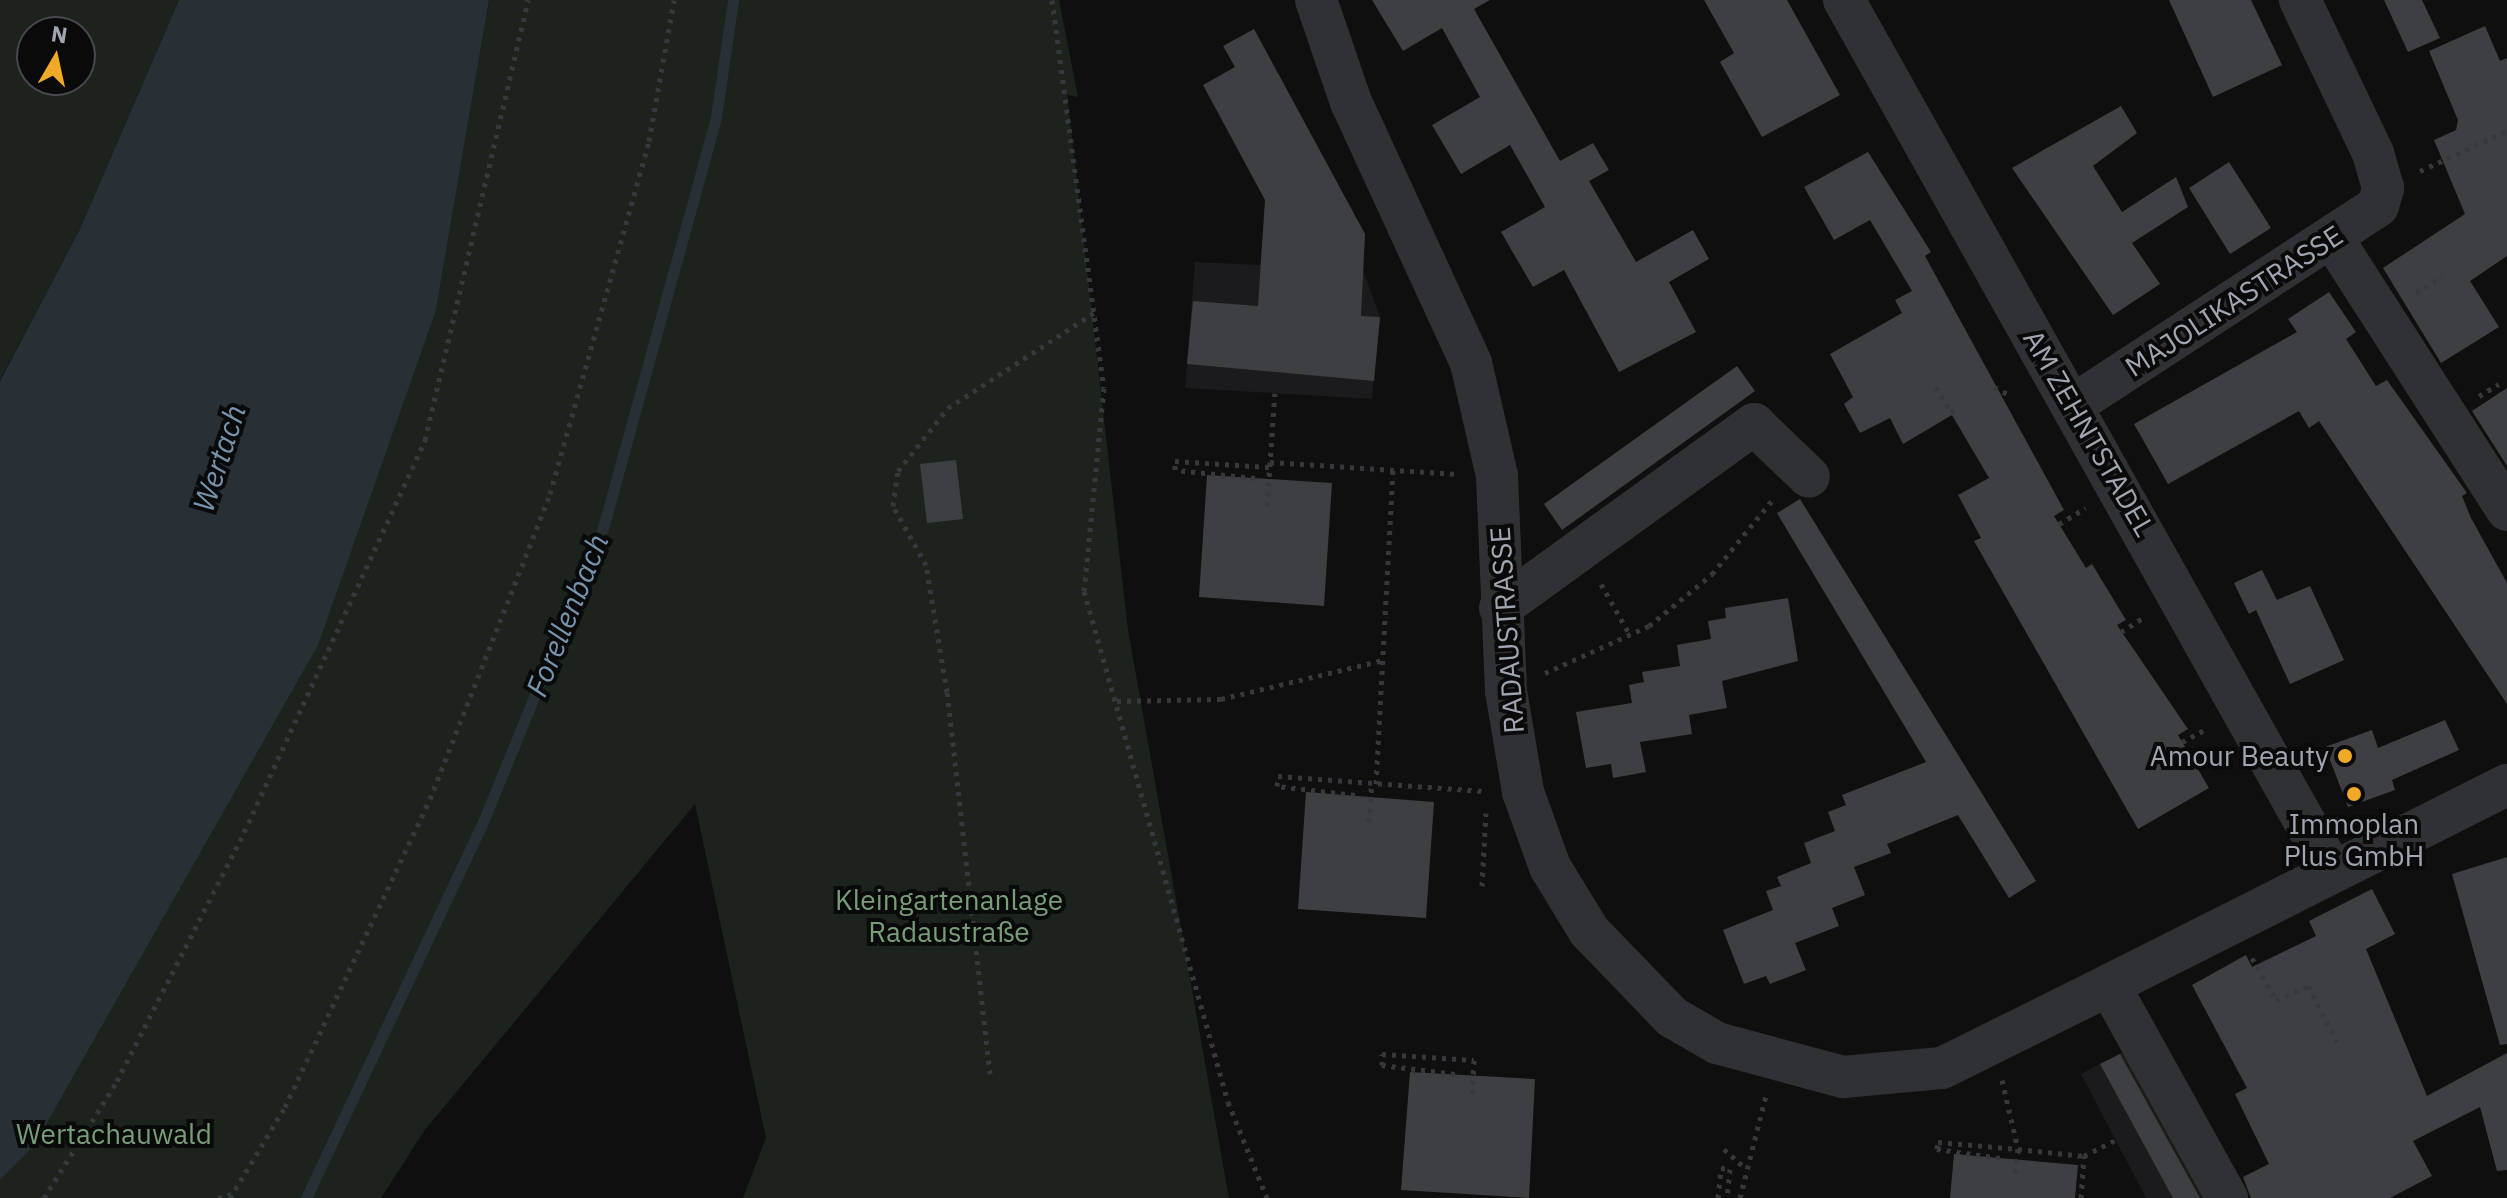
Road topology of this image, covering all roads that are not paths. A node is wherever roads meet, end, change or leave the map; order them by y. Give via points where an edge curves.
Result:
1 (1316, 0) edge
2 (1844, 0) edge
3 (2300, 0) edge
4 (2333, 239) junction
5 (2073, 405) junction
6 (1809, 477) road end
7 (2507, 510) edge
8 (1500, 608) junction
9 (2507, 785) edge
10 (2331, 869) junction
11 (2109, 985) junction
12 (2227, 1198) edge

1 - 8 street, RADAUSTRASSE via 1351,102 1471,363 1497,476
2 - 5 street, AM ZEHNTSTADEL
3 - 4 street, MAJOLIKASTRASSE via 2383,188 2378,206
4 - 5 street, MAJOLIKASTRASSE
4 - 7 street
5 - 10 street, AM ZEHNTSTADEL
6 - 8 street via 1754,424
8 - 11 street, RADAUSTRASSE via 1505,792 1589,931 1637,984 1705,1036 1775,1064 1888,1077 1942,1068
9 - 10 street, RADAUSTRASSE
10 - 11 street, RADAUSTRASSE
11 - 12 street

